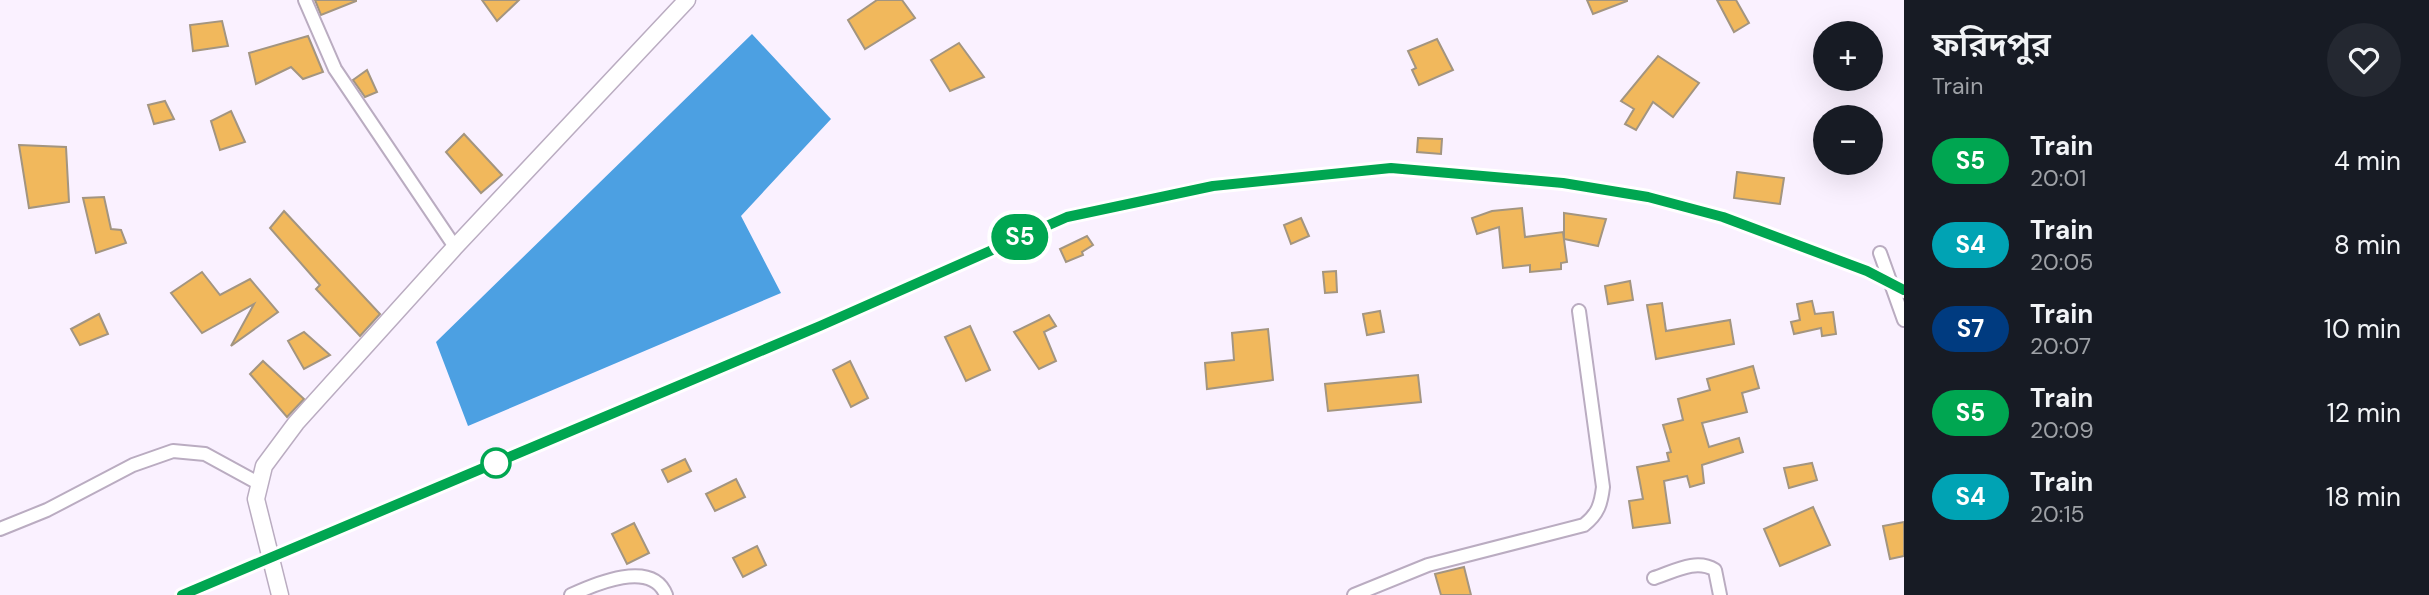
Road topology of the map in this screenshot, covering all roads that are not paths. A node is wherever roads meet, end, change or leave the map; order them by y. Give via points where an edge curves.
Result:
1 (305, 0) edge
2 (688, 0) edge
3 (455, 247) junction
4 (1880, 253) dead end
5 (1579, 311) dead end
6 (1904, 320) edge
7 (258, 483) junction
8 (0, 528) edge
9 (1654, 578) dead end
10 (280, 595) edge
11 (571, 595) edge
12 (666, 595) edge
13 (1354, 595) edge
14 (1720, 595) edge

1 - 3 street via 335,69
2 - 3 street
3 - 7 street via 296,424 264,466
4 - 6 street
5 - 13 street via 1603,487 1594,517 1584,525 1428,565
7 - 8 street via 205,454 173,451
7 - 10 street via 263,536
9 - 14 street via 1696,564 1709,566 1715,570
11 - 12 street via 603,580 636,577 653,580

